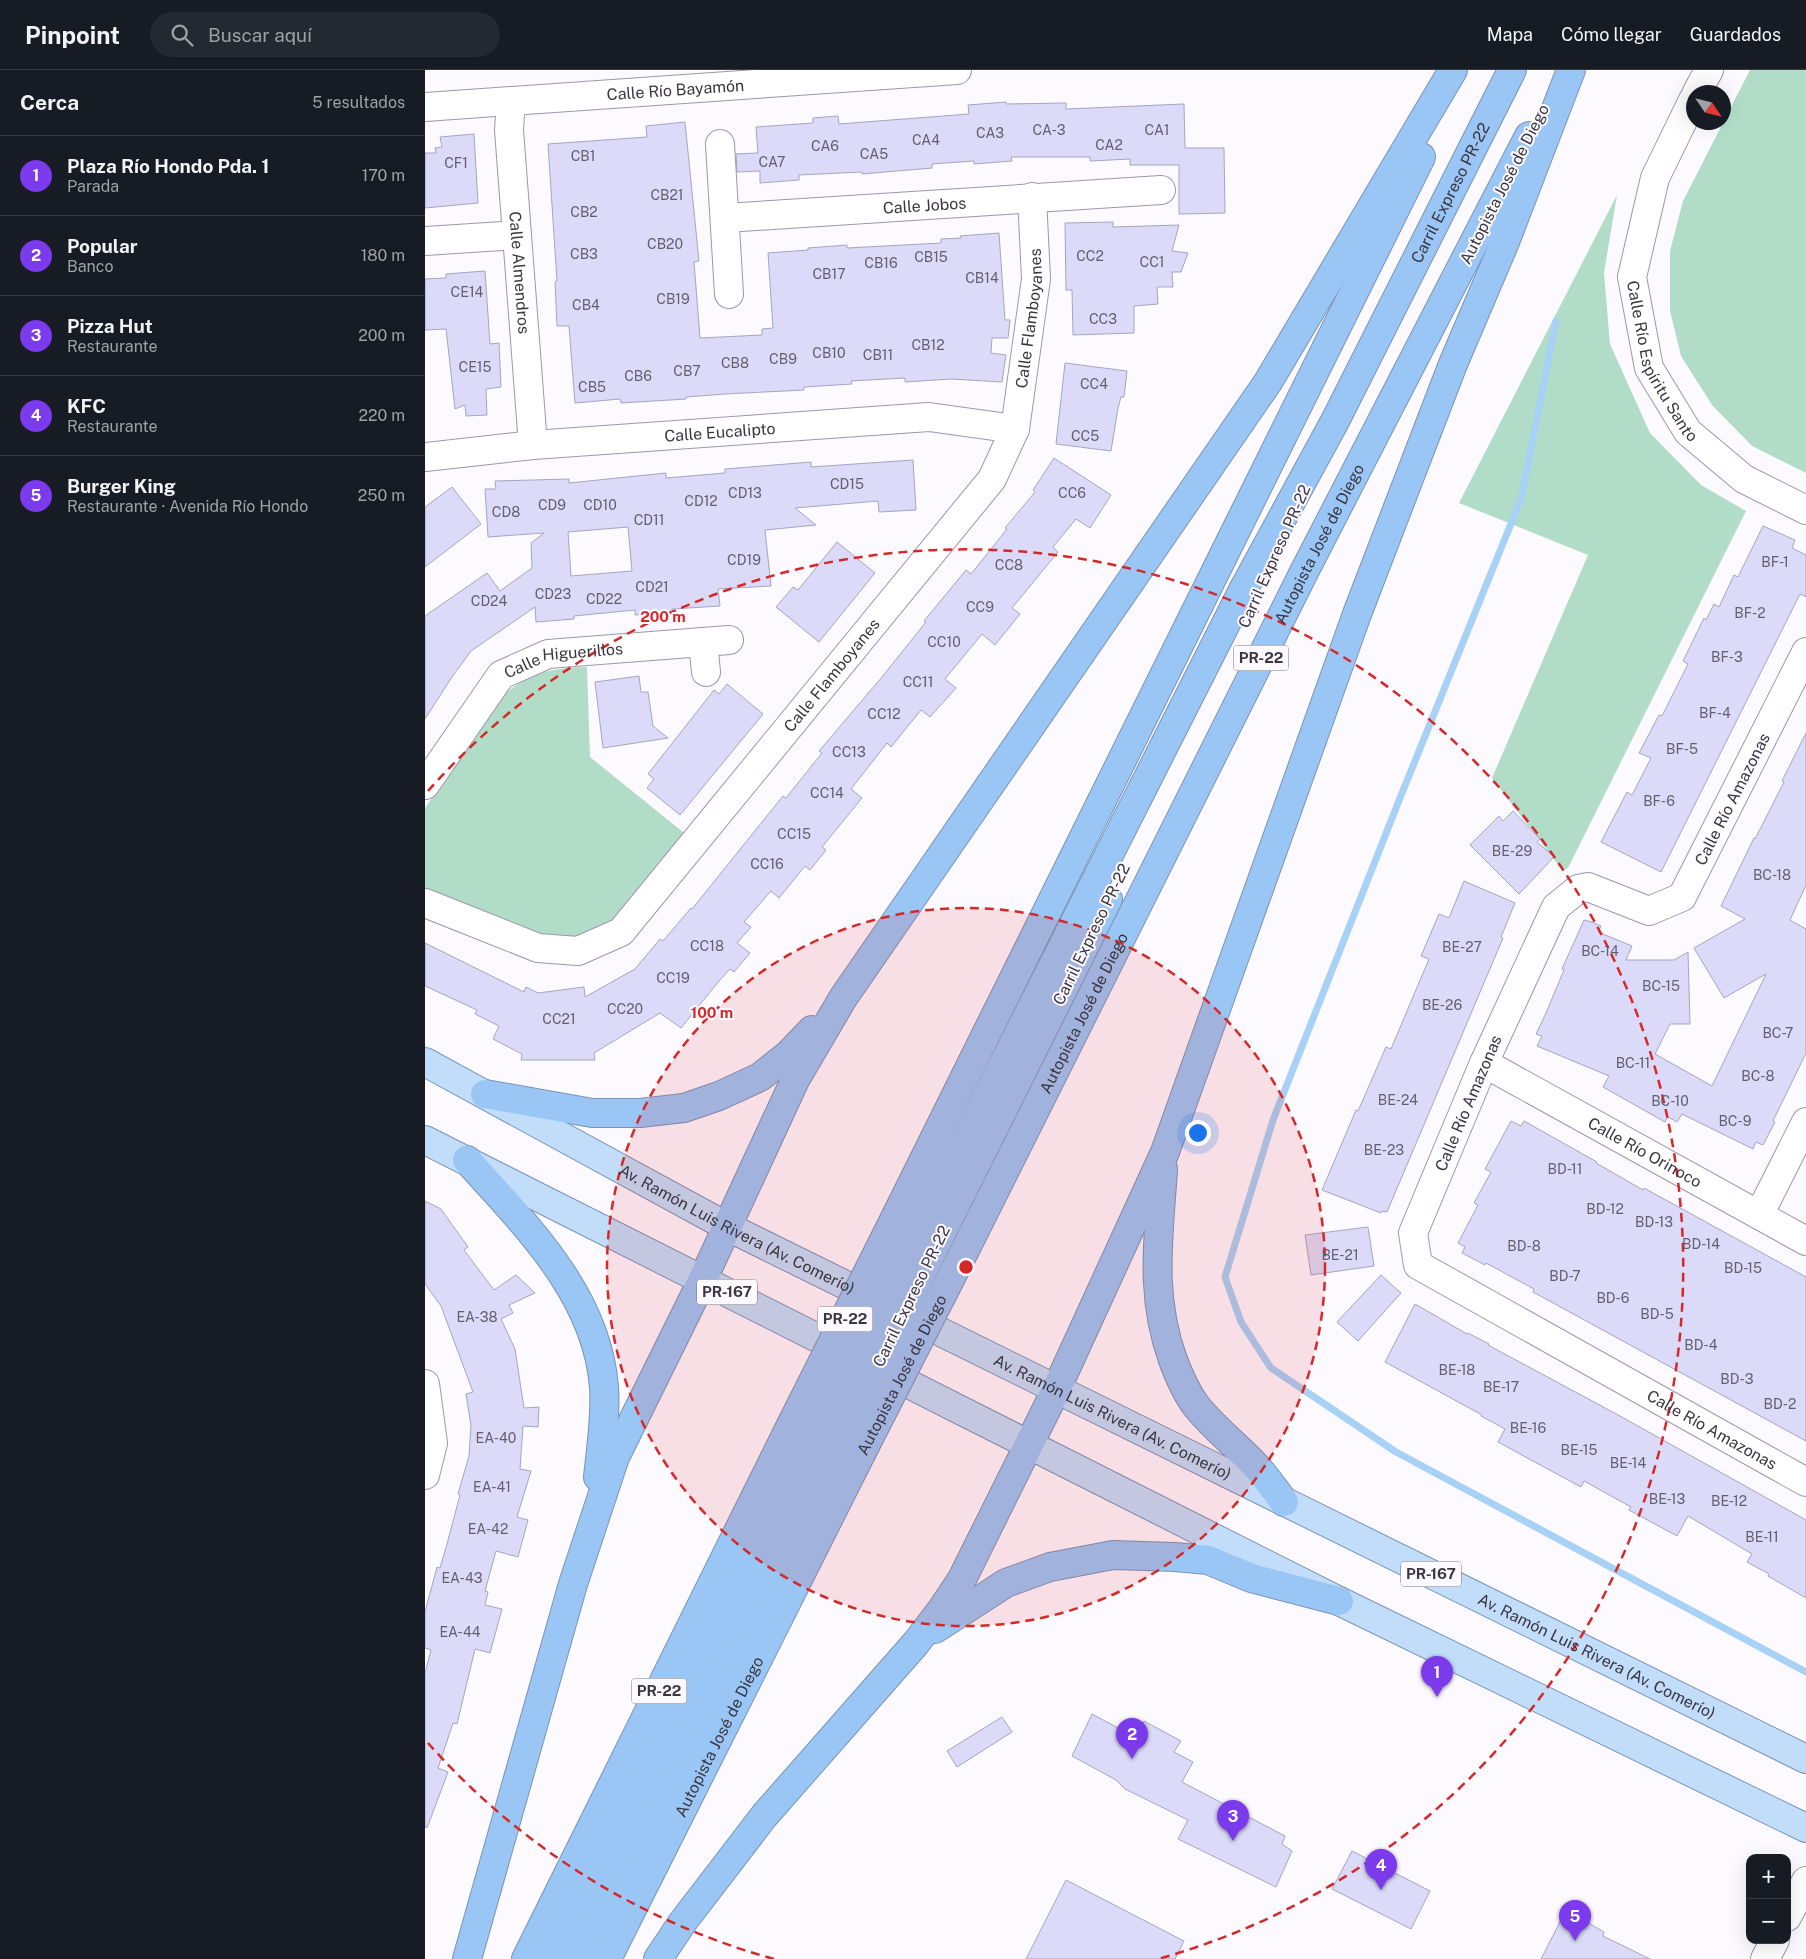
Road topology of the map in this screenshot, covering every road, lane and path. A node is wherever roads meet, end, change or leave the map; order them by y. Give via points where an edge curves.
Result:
1 (957, 70) edge
2 (1453, 70) edge
3 (1463, 70) edge
4 (1511, 70) edge
5 (1563, 70) edge
6 (1571, 70) edge
7 (1709, 70) edge
8 (1701, 85) edge
9 (511, 101) junction
10 (425, 107) edge
11 (1686, 114) edge
12 (720, 144) dead end
13 (1161, 190) dead end
14 (1032, 197) junction
15 (725, 218) junction
16 (517, 235) junction
17 (425, 241) edge
18 (729, 294) dead end
19 (1015, 429) junction
20 (533, 445) junction
21 (425, 457) edge
22 (1806, 510) edge
23 (1804, 660) edge
24 (706, 672) dead end
25 (425, 785) edge
26 (425, 903) edge
27 (843, 998) junction
28 (425, 1062) edge
29 (1483, 1062) junction
30 (485, 1094) junction
31 (1806, 1122) edge
32 (425, 1140) edge
33 (1165, 1152) junction
34 (467, 1160) junction
35 (1759, 1215) junction
36 (726, 1226) junction
37 (919, 1226) junction
38 (1806, 1240) edge
39 (703, 1279) junction
40 (425, 1384) edge
41 (1056, 1390) junction
42 (827, 1437) junction
43 (1029, 1446) junction
44 (425, 1475) edge
45 (1806, 1482) edge
46 (1284, 1502) junction
47 (593, 1523) junction
48 (1339, 1601) junction
49 (916, 1643) junction
50 (1806, 1759) edge
51 (1806, 1828) edge
52 (1806, 1881) edge
53 (1791, 1909) edge
54 (1773, 1944) edge
55 (467, 1959) edge
56 (526, 1959) edge
57 (550, 1959) edge
58 (577, 1959) edge
59 (607, 1959) edge
60 (658, 1959) edge
61 (1765, 1959) edge

1 - 9 street, Calle Río Bayamón
2 - 27 highway via 1268,382
3 - 37 highway, Autopista José de Diego / PR-22 via 1353,296
4 - 37 highway, Carril Expreso PR-22 via 1335,421 1254,603
5 - 42 highway, Autopista José de Diego / PR-22, bridge via 1301,579 965,1250
6 - 33 highway via 1357,614
7 - 8 street
9 - 10 street, Calle Río Bayamón
9 - 16 street, Calle Almendros via 509,130
11 - 22 street, Calle Río Espíritu Santo via 1655,178 1633,277 1649,368 1688,432 1744,479
12 - 15 street
13 - 14 street, Calle Jobos
14 - 15 street, Calle Jobos
14 - 19 street, Calle Flamboyanes via 1037,279
15 - 18 street
16 - 17 street
16 - 20 street, Calle Almendros
19 - 20 street, Calle Eucalipto via 929,417
19 - 26 street, Calle Flamboyanes via 992,479 621,932 578,951 538,948
20 - 21 street, Calle Eucalipto
23 - 29 street, Calle Río Amazonas via 1682,897 1649,911 1588,887 1568,895 1556,907
24 - 25 street, Calle Higuerillos via 716,641 548,654 501,675
27 - 30 highway via 789,1054 760,1077 684,1108 640,1113 591,1113
27 - 36 highway via 795,1080
28 - 30 main road, Av. Ramón Luis Rivera (Av. Comerío) / PR-167
29 - 35 street, Calle Río Orinoco
29 - 45 street, Calle Río Amazonas via 1413,1233 1418,1265
30 - 36 main road, Av. Ramón Luis Rivera (Av. Comerío) / PR-167
31 - 35 street
32 - 34 main road, PR-167
33 - 41 highway
33 - 46 highway via 1156,1266 1159,1306 1168,1345 1181,1382 1196,1406 1257,1467
34 - 39 main road, PR-167
34 - 47 highway via 541,1245 570,1285 596,1345 604,1386
35 - 38 street, Calle Río Orinoco
36 - 39 highway
36 - 41 main road, Av. Ramón Luis Rivera (Av. Comerío) / PR-167
37 - 42 highway, Autopista José de Diego / PR-22, bridge
37 - 42 highway, Carril Expreso PR-22, bridge
39 - 43 main road, PR-167
39 - 47 highway via 615,1456
40 - 44 street via 433,1443
41 - 43 highway
41 - 46 main road, Av. Ramón Luis Rivera (Av. Comerío) / PR-167
42 - 56 highway, Autopista José de Diego / PR-22
42 - 57 highway
42 - 58 highway
42 - 59 highway, Autopista José de Diego / PR-22
43 - 48 main road, PR-167
43 - 49 highway via 962,1579
46 - 50 main road, Av. Ramón Luis Rivera (Av. Comerío) / PR-167
47 - 55 highway
48 - 49 highway via 1251,1578 1208,1560 1113,1555 1049,1567 1006,1583
48 - 51 main road, PR-167
49 - 60 highway via 764,1816
52 - 53 street
54 - 61 street

